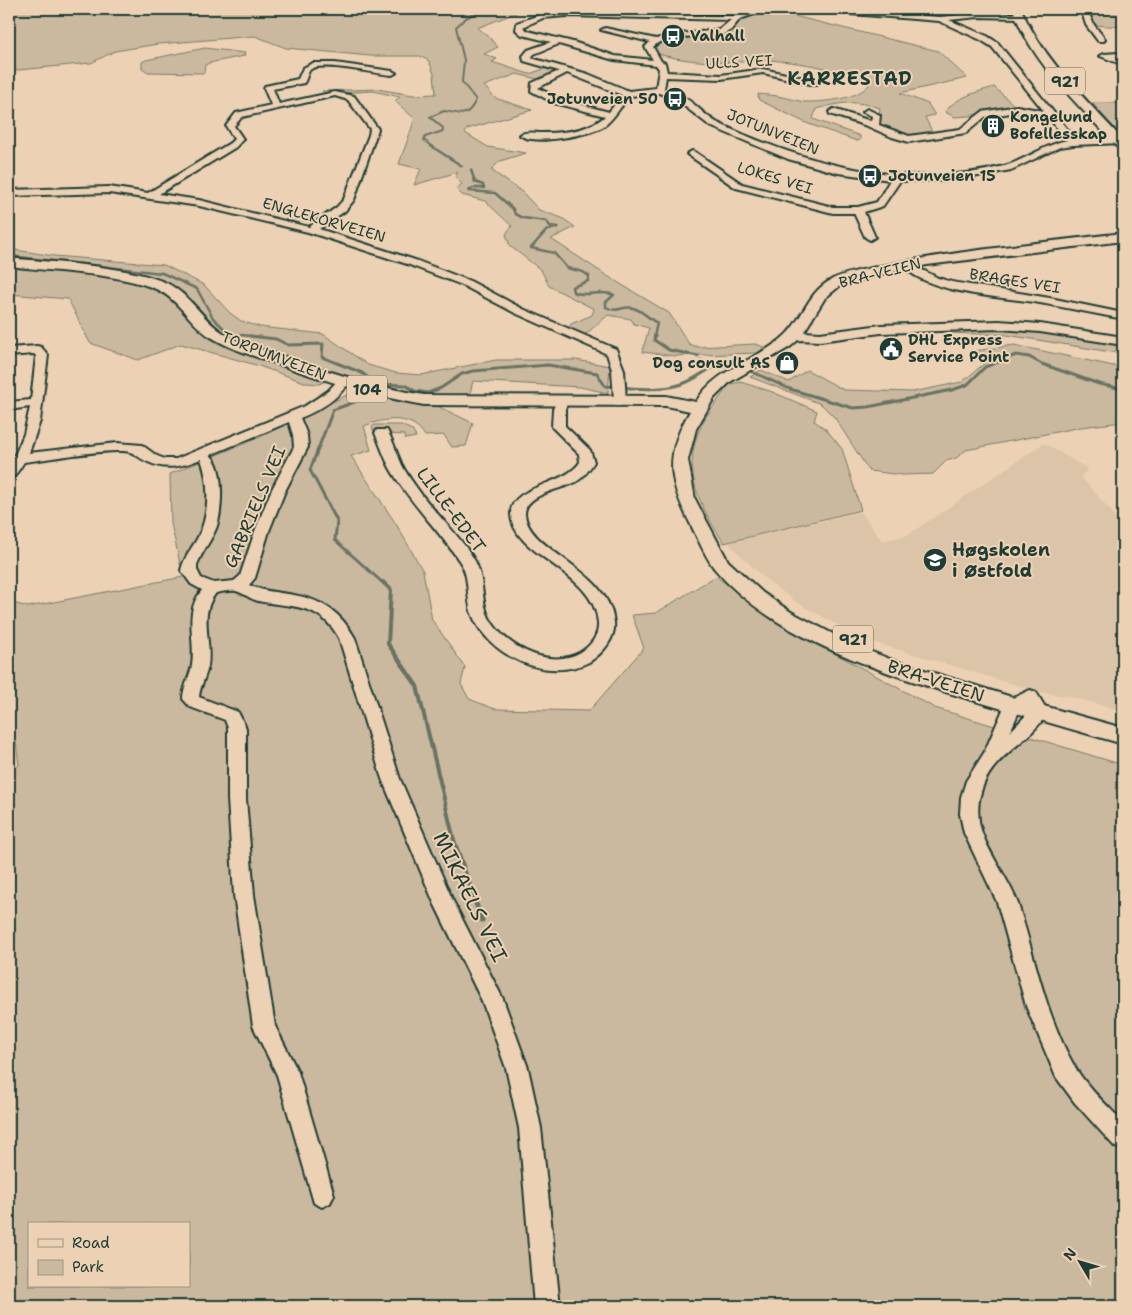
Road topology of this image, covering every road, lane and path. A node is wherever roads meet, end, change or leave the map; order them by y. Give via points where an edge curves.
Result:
1 (765, 9) edge
2 (814, 9) edge
3 (991, 9) edge
4 (1084, 9) edge
5 (934, 10) edge
6 (1018, 12) edge
7 (1002, 15) junction
8 (957, 17) junction
9 (736, 18) junction
10 (940, 18) junction
11 (605, 30) dead end
12 (1101, 39) dead end
13 (559, 41) junction
14 (656, 41) junction
15 (661, 63) junction
16 (566, 71) junction
17 (392, 73) dead end
18 (663, 74) junction
19 (815, 84) dead end
20 (660, 90) junction
21 (628, 94) junction
22 (1044, 106) junction
23 (278, 107) junction
24 (1022, 109) junction
25 (833, 112) dead end
26 (867, 112) dead end
27 (610, 114) junction
28 (1051, 115) junction
29 (875, 126) junction
30 (524, 135) dead end
31 (1073, 142) junction
32 (1121, 143) edge
33 (692, 154) dead end
34 (896, 178) junction
35 (9, 194) edge
36 (149, 196) junction
37 (858, 210) junction
38 (310, 230) junction
39 (870, 237) dead end
40 (1123, 237) edge
41 (9, 262) edge
42 (907, 265) junction
43 (1123, 316) edge
44 (794, 336) junction
45 (1123, 341) edge
46 (9, 352) edge
47 (612, 352) joint
48 (343, 382) junction
49 (620, 393) junction
50 (562, 402) junction
51 (36, 403) junction
52 (9, 406) edge
53 (698, 409) junction
54 (294, 416) junction
55 (382, 433) dead end
56 (207, 458) dead end
57 (14, 459) edge
58 (9, 474) edge
59 (238, 586) junction
60 (212, 588) junction
61 (1027, 704) junction
62 (1123, 724) edge
63 (1123, 736) edge
64 (992, 755) junction
65 (1123, 1139) edge
66 (322, 1195) dead end
67 (547, 1306) edge

1 - 9 street
2 - 10 street
3 - 7 street
4 - 12 street via 1090,25
5 - 8 street
6 - 7 street
6 - 32 main road, 921 via 1041,53
7 - 8 street
8 - 10 street
9 - 13 street via 676,14 553,14 520,24 520,30 525,33
9 - 14 street via 728,28 716,34
10 - 22 street via 995,45
11 - 14 street
13 - 15 street via 614,58
13 - 16 street via 531,52 527,59
14 - 15 street via 649,47
15 - 18 street
16 - 21 street
16 - 27 street via 535,85 534,89 557,101
17 - 23 street via 314,65 306,69 301,82 268,88
18 - 19 street, ULLS VEI via 705,78 763,71
18 - 20 street
20 - 21 street
20 - 34 street, JOTUNVEIEN via 682,100 713,124 791,158 838,170
21 - 27 street
22 - 24 street
22 - 28 street
23 - 36 street via 239,115 230,126 239,139 233,145
23 - 38 street via 343,95 351,98 374,129 349,200
24 - 28 street
24 - 29 street via 982,115 963,131 933,136 900,138
25 - 29 street via 843,118
26 - 29 street via 876,115
27 - 30 street via 598,125 585,129 545,137
28 - 31 street
31 - 32 street, JOTUNVEIEN
31 - 34 street, JOTUNVEIEN via 1056,144 1019,164 991,172 941,178
33 - 37 street, LOKES VEI via 739,186 822,208
34 - 37 street, LOKES VEI via 880,204
35 - 36 street, ENGLEKORVEIEN via 109,190
36 - 38 street, ENGLEKORVEIEN via 225,208
37 - 39 street
38 - 47 street, ENGLEKORVEIEN via 466,283 519,311
40 - 42 main road, BRA-VEIEN
41 - 48 main road, TORPUMVEIEN / 104 via 123,275 157,284 173,292 219,337
42 - 43 street, BRAGES VEI via 922,276 955,287
42 - 44 main road, BRA-VEIEN via 831,285 820,295
44 - 45 main road via 999,325
44 - 53 main road, BRA-VEIEN via 717,385
46 - 51 street via 37,350 42,354
47 - 49 street via 617,362
48 - 50 main road, TORPUMVEIEN / 104 via 424,400
48 - 54 street via 329,397
49 - 50 main road, TORPUMVEIEN / 104
49 - 53 main road, TORPUMVEIEN / 104 via 684,410
50 - 55 street, LILLE-EDET via 558,408 558,427 585,453 586,462 571,479 528,496 520,504 518,515 521,527 532,540 580,576 596,594 605,612 606,629 600,646 582,659 566,664 538,660 515,651 490,631 479,613 474,575 469,564 396,467
51 - 52 street
51 - 57 street via 28,444
53 - 61 main road, BRA-VEIEN / 921 via 684,439 680,460 686,499 703,532 742,569 787,605 827,628
54 - 57 street via 178,463 164,464 137,448 117,447
54 - 59 street, GABRIELS VEI via 301,447 278,491 247,578
56 - 60 street, GABRIELS VEI via 212,469 212,516 189,570 196,581
57 - 58 street
59 - 60 street, GABRIELS VEI
59 - 67 street, MIKAELS VEI via 260,596 312,604 334,619 347,638 394,788 444,904 492,999 517,1068 530,1128
60 - 66 street via 200,602 200,668 190,690 191,699 196,704 232,716 238,728 237,799 244,895 264,1026 287,1072
61 - 62 main road, BRA-VEIEN / 921
61 - 63 main road, BRA-VEIEN / 921
61 - 64 street
61 - 64 street via 1015,738
64 - 65 street via 970,798 973,832 1007,902 1037,1006 1064,1070

